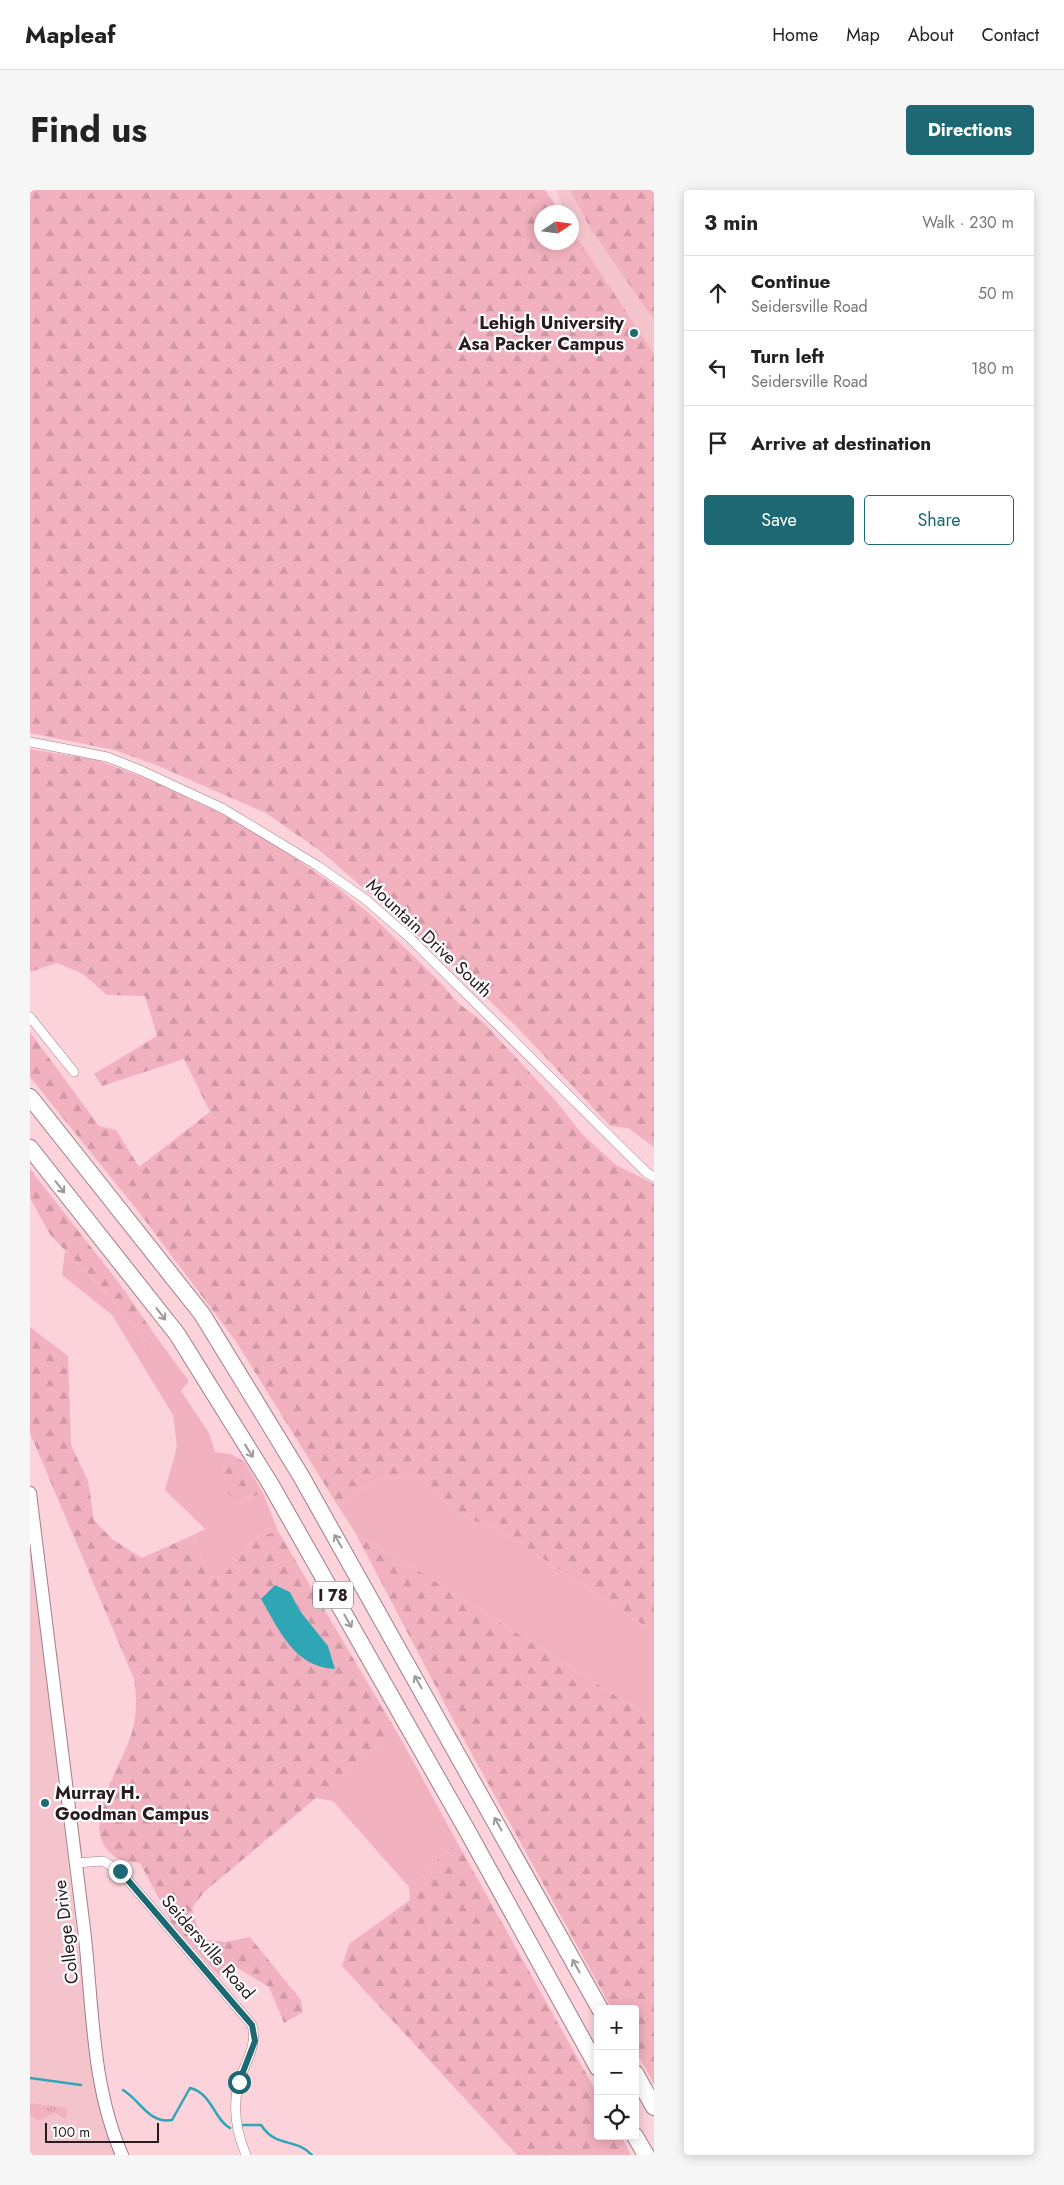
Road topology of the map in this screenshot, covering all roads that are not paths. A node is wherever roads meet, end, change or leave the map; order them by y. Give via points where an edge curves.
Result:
1 (30, 742) edge
2 (30, 1017) edge
3 (74, 1072) dead end
4 (30, 1097) edge
5 (30, 1148) edge
6 (654, 1177) edge
7 (30, 1493) edge
8 (76, 1863) junction
9 (598, 2005) edge
10 (594, 2061) edge
11 (639, 2080) edge
12 (654, 2107) edge
13 (637, 2140) edge
14 (122, 2155) edge
15 (246, 2155) edge
16 (646, 2155) edge

1 - 6 street, Mountain Drive South via 107,757 140,770 222,808 318,866 365,899 409,937
2 - 3 street
9 -> 4 highway, I 78 via 301,1476 202,1314
5 -> 10 highway, I 78 via 177,1334 266,1478
7 - 8 street, College Drive
8 - 14 street, College Drive via 102,2089
8 - 15 street, Seidersville Road via 103,1861 120,1871 248,2018 255,2041 239,2082 236,2103 237,2126
11 - 12 highway
13 - 16 highway

